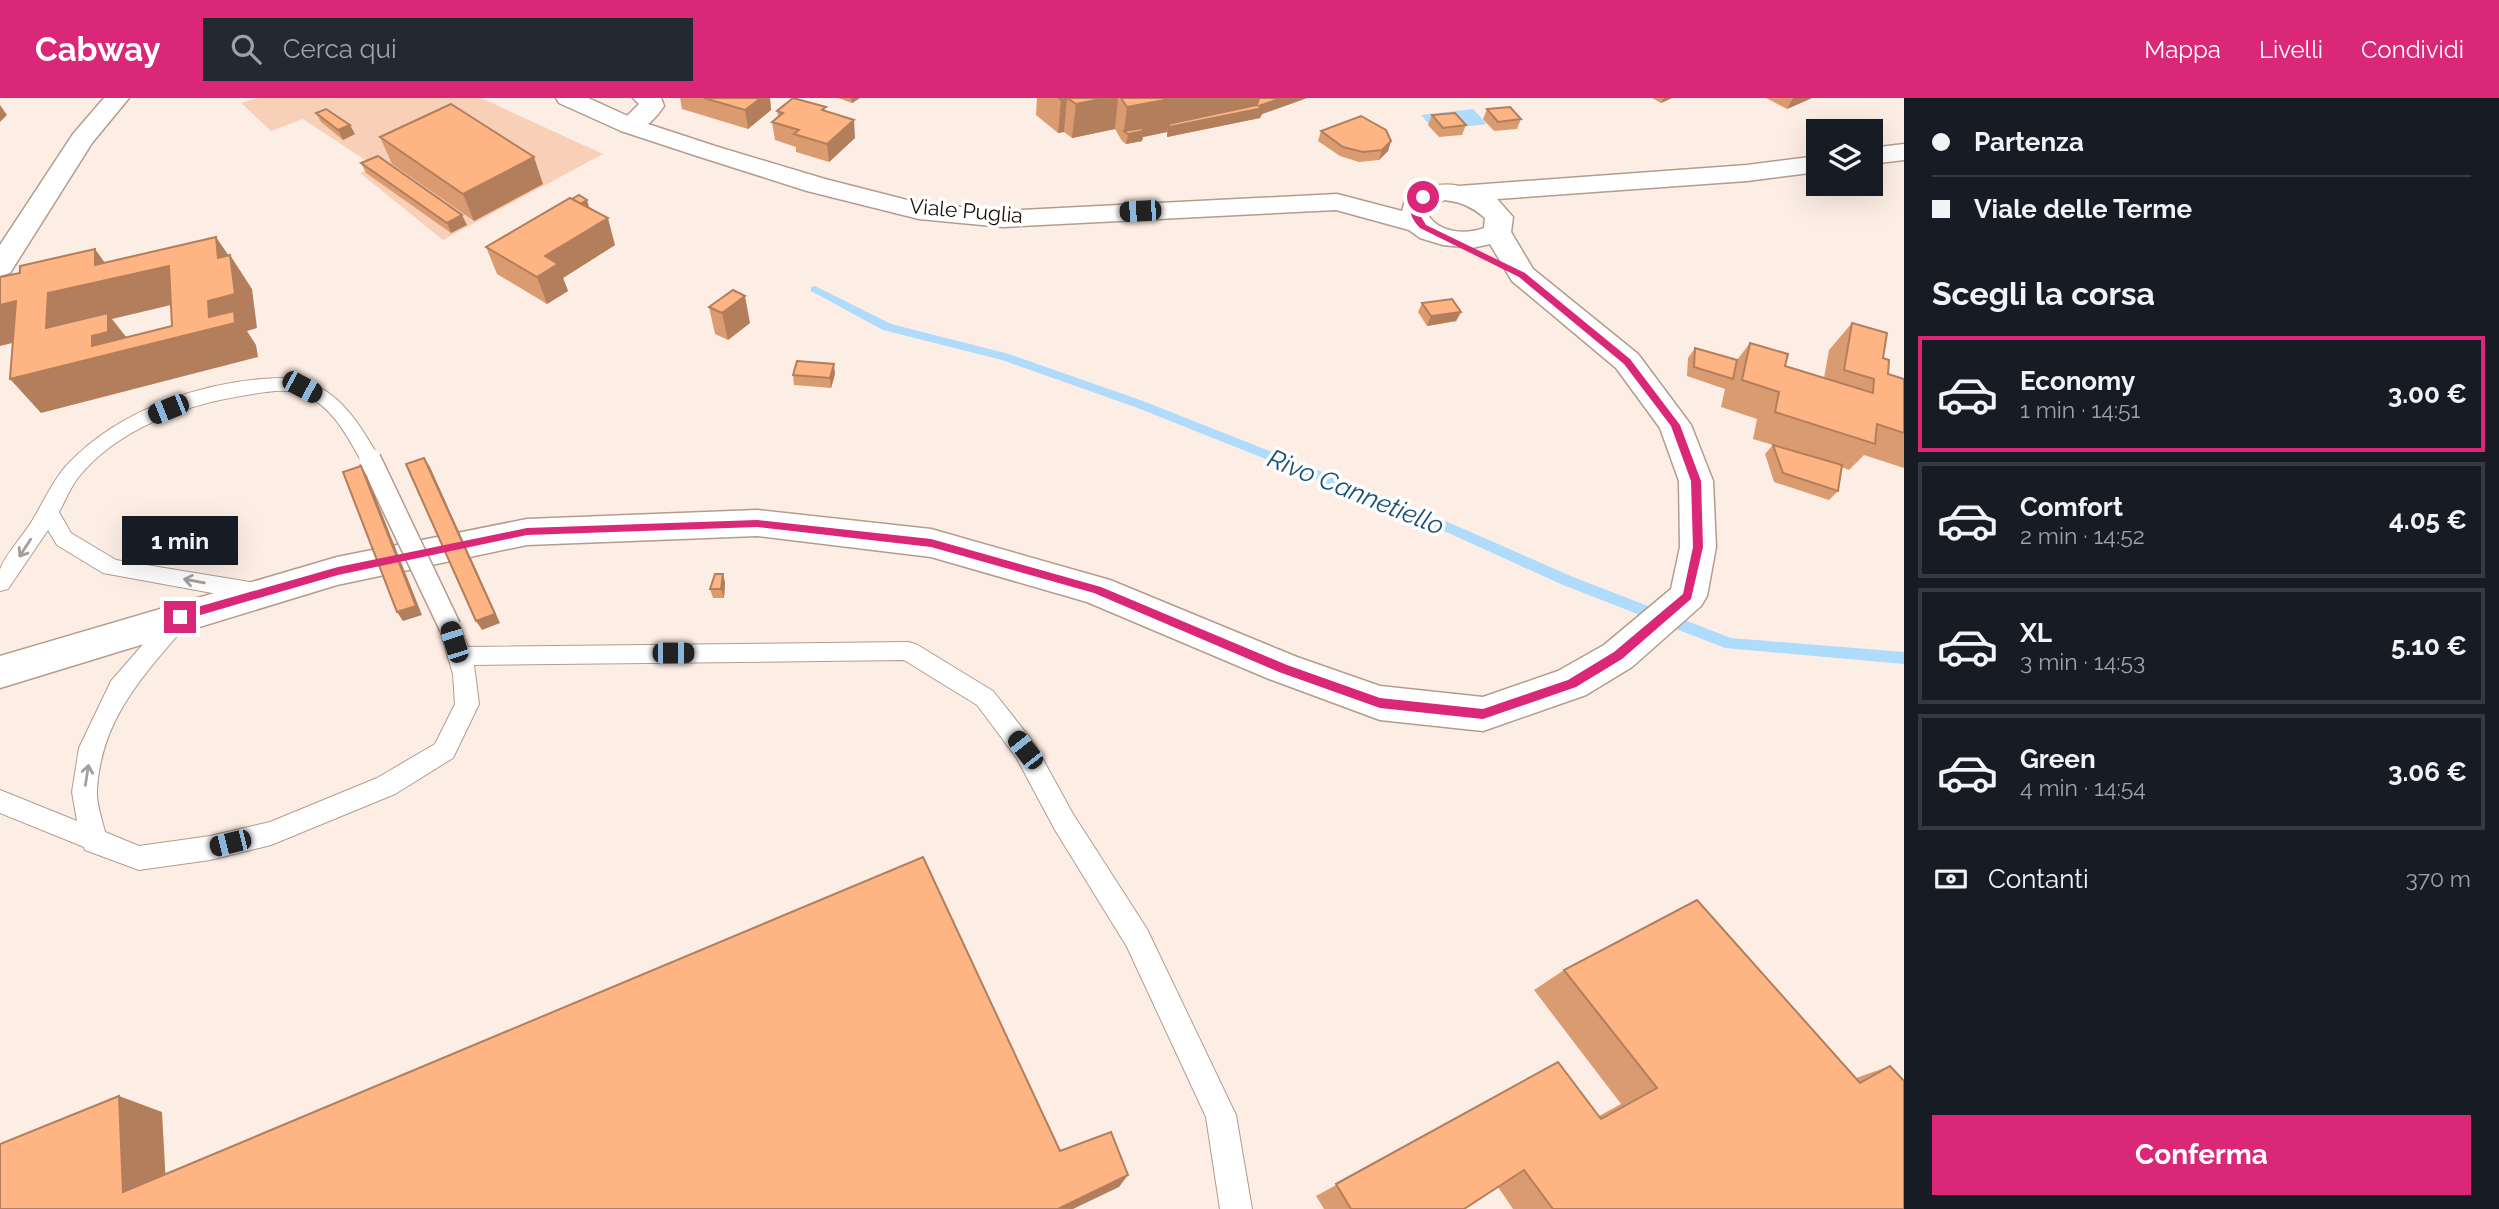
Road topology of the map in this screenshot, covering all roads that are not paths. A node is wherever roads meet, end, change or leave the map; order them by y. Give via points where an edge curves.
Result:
1 (117, 98) edge
2 (568, 98) edge
3 (645, 98) edge
4 (630, 125) junction
5 (1904, 152) edge
6 (1883, 155) edge
7 (1806, 165) edge
8 (1538, 187) junction
9 (1446, 194) junction
10 (1337, 202) junction
11 (1495, 220) junction
12 (1420, 224) junction
13 (1448, 239) junction
14 (0, 267) edge
15 (1522, 275) junction
16 (370, 459) joint
17 (48, 512) junction
18 (0, 583) edge
19 (262, 593) junction
20 (180, 617) junction
21 (459, 656) junction
22 (0, 672) edge
23 (0, 801) edge
24 (94, 842) junction
25 (1236, 1209) edge

1 - 14 main road via 82,139
2 - 4 main road, Viale Puglia
3 - 4 main road via 652,106
4 - 10 main road, Viale Puglia via 816,185 919,211 1003,219
5 - 6 main road
7 - 8 main road
8 - 9 main road
8 - 11 main road
9 - 10 main road
9 - 11 main road via 1472,197
9 - 12 main road via 1416,203 1413,210
10 - 12 main road, Viale Puglia
11 - 13 main road via 1478,241
11 - 15 main road
12 - 13 main road, Viale Puglia
13 - 15 main road, Viale Puglia
15 - 19 main road via 1627,361 1675,425 1696,481 1698,547 1688,596 1618,656 1572,683 1483,714 1380,703 1084,586 931,543 757,523 527,531 338,571
16 - 17 lane via 333,404 302,387 234,390 190,400 103,443 72,472
16 - 21 lane, bridge via 450,627
17 -> 18 lane
19 -> 17 lane via 111,567 64,539
19 - 20 main road
20 - 22 main road
24 -> 20 lane via 84,792 91,748 119,688
21 - 24 lane via 467,704 444,751 386,786 271,833 210,848 139,858
21 - 25 lane via 908,651 985,698 1025,750 1064,822 1138,938 1221,1115
23 - 24 lane

